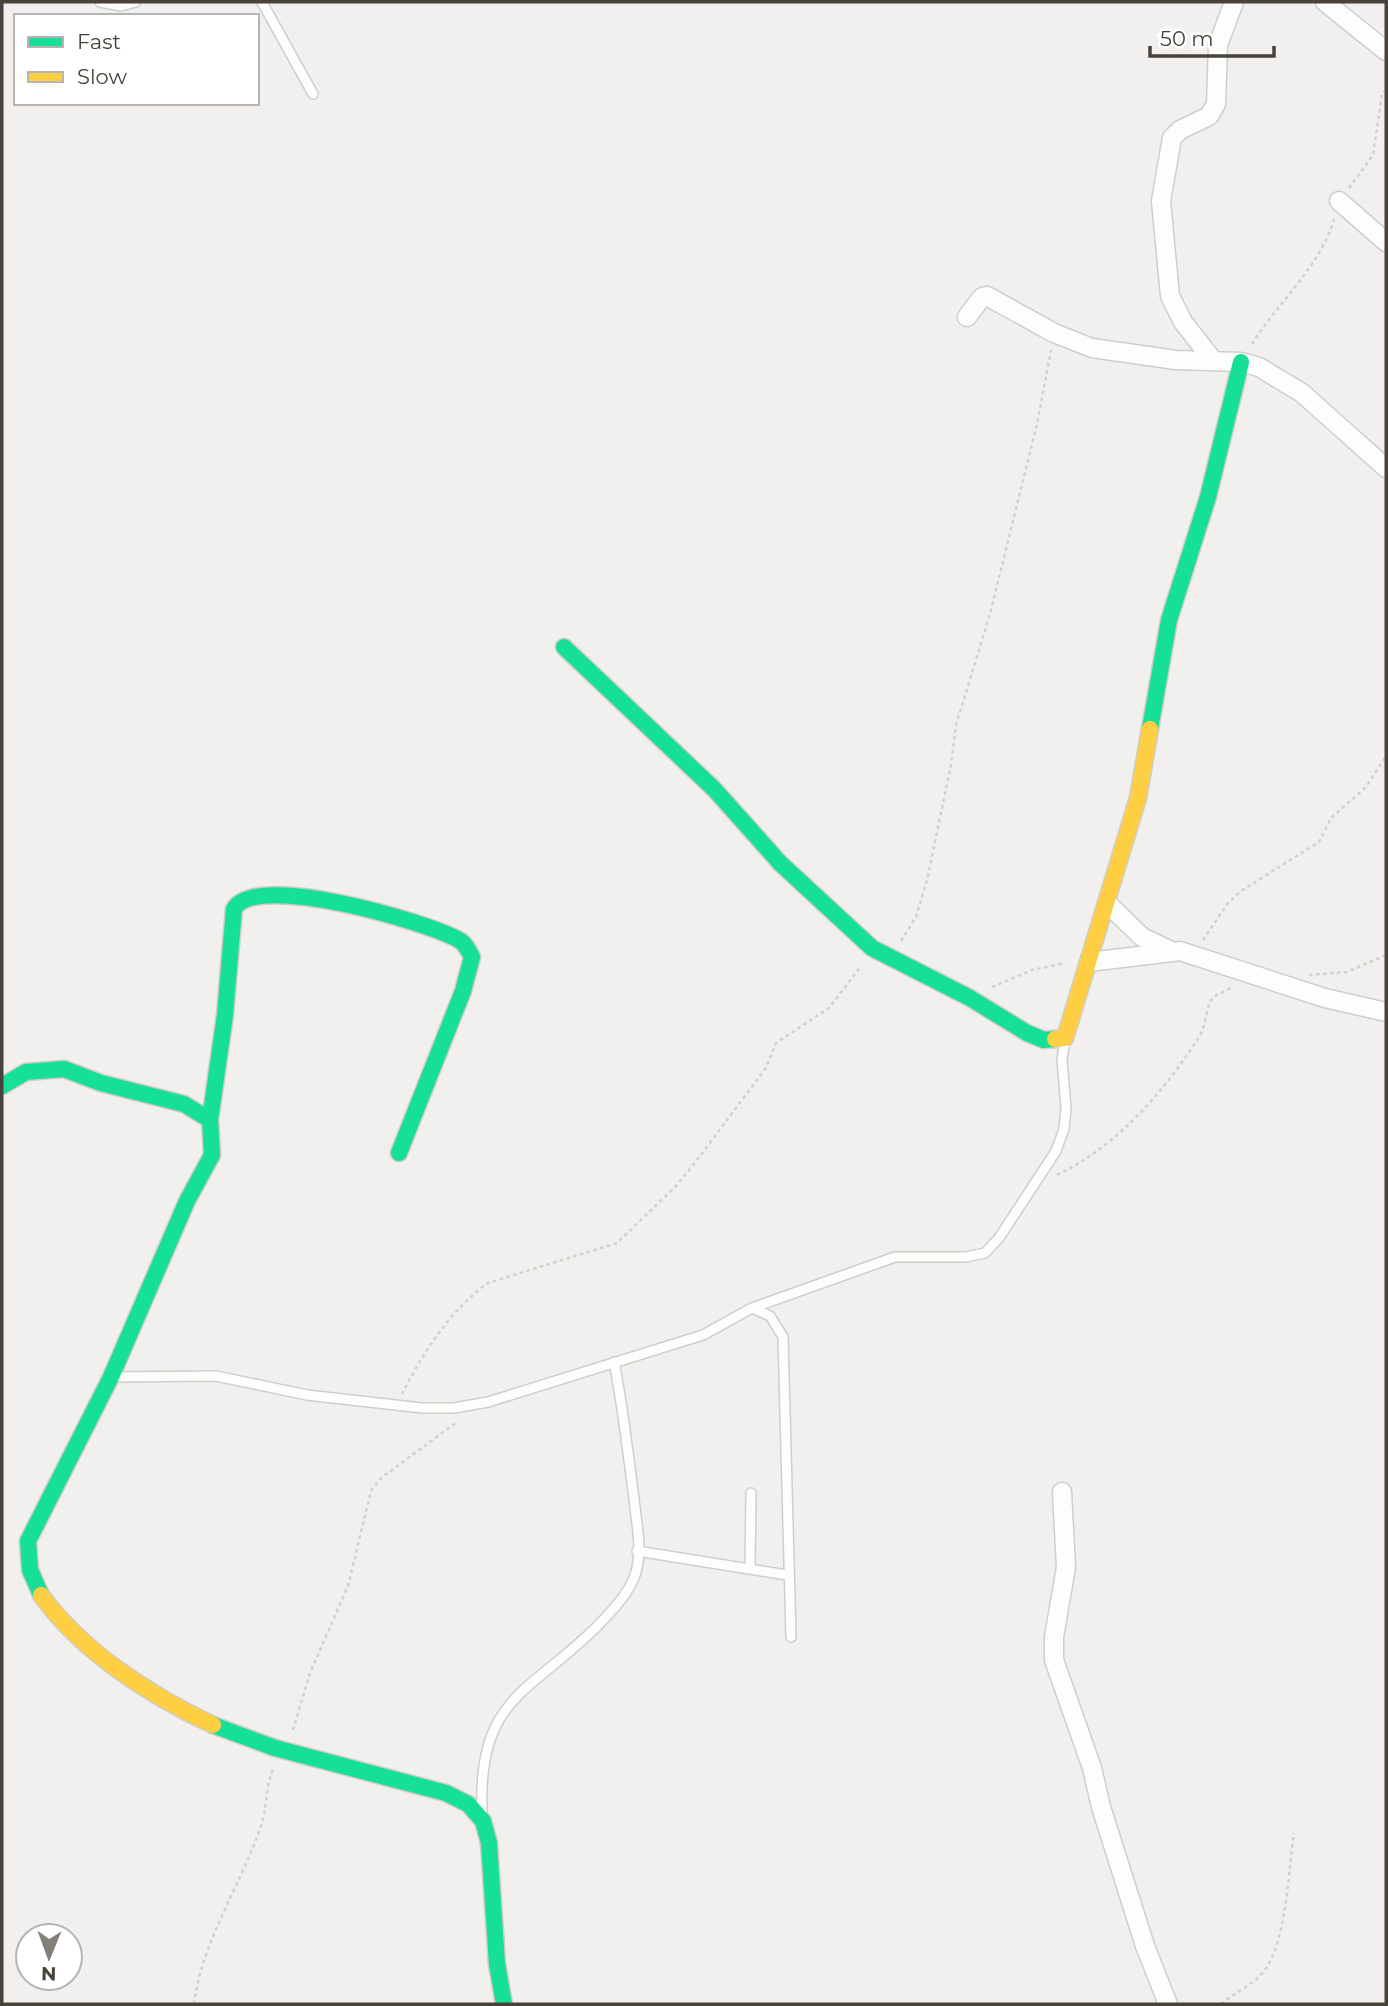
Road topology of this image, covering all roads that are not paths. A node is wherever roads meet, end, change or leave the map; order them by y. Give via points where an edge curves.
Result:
1 (100, 2) edge
2 (135, 2) edge
3 (262, 2) edge
4 (1234, 2) edge
5 (1337, 5) edge
6 (1386, 51) edge
7 (313, 94) dead end
8 (1339, 201) road end
9 (1386, 243) edge
10 (967, 317) dead end
11 (1212, 359) junction
12 (1241, 362) junction
13 (1386, 468) edge
14 (564, 646) dead end
15 (1108, 904) junction
16 (1175, 950) junction
17 (1090, 962) junction
18 (1386, 1012) edge
19 (1065, 1038) junction
20 (2, 1086) edge
21 (210, 1120) junction
22 (399, 1153) dead end
23 (752, 1308) junction
24 (614, 1362) junction
25 (111, 1377) junction
26 (1062, 1492) dead end
27 (751, 1493) dead end
28 (637, 1551) junction
29 (750, 1568) junction
30 (788, 1576) junction
31 (791, 1637) dead end
32 (483, 1821) junction
33 (504, 2004) edge
34 (1168, 2004) edge

1 - 2 lane via 121,6
3 - 7 lane
4 - 11 street via 1218,45 1216,104 1209,116 1172,138 1161,201 1170,296 1183,322
5 - 6 street
8 - 9 street
10 - 11 street via 987,296 1092,348 1140,356
11 - 12 street
12 - 13 street via 1281,378
12 - 15 street via 1208,497 1169,621 1147,764
14 - 19 street via 714,789 780,863 872,948 971,998 1027,1033 1044,1040
15 - 16 street via 1142,937
15 - 17 street
16 - 17 street
16 - 18 street via 1325,998
17 - 19 street
19 - 23 lane via 1066,1108 1056,1151 985,1253 895,1257
20 - 21 street via 26,1072 64,1069 184,1104
21 - 22 street via 228,1007 230,931 236,905 247,895 302,896 344,904 462,941 471,957 463,990
21 - 25 street via 212,1156 176,1226
23 - 24 lane via 703,1335
23 - 30 lane via 770,1316 783,1337
24 - 25 lane via 454,1408 307,1395 216,1376
24 - 28 lane
25 - 32 street via 28,1541 26,1557 39,1593 57,1618 162,1698 220,1728 446,1793 468,1804
26 - 34 street via 1066,1567 1054,1660 1145,1946
27 - 29 lane
28 - 29 lane
28 - 32 lane via 637,1569 622,1600 566,1658 520,1691 501,1713 483,1765
29 - 30 lane
30 - 31 lane
32 - 33 street

